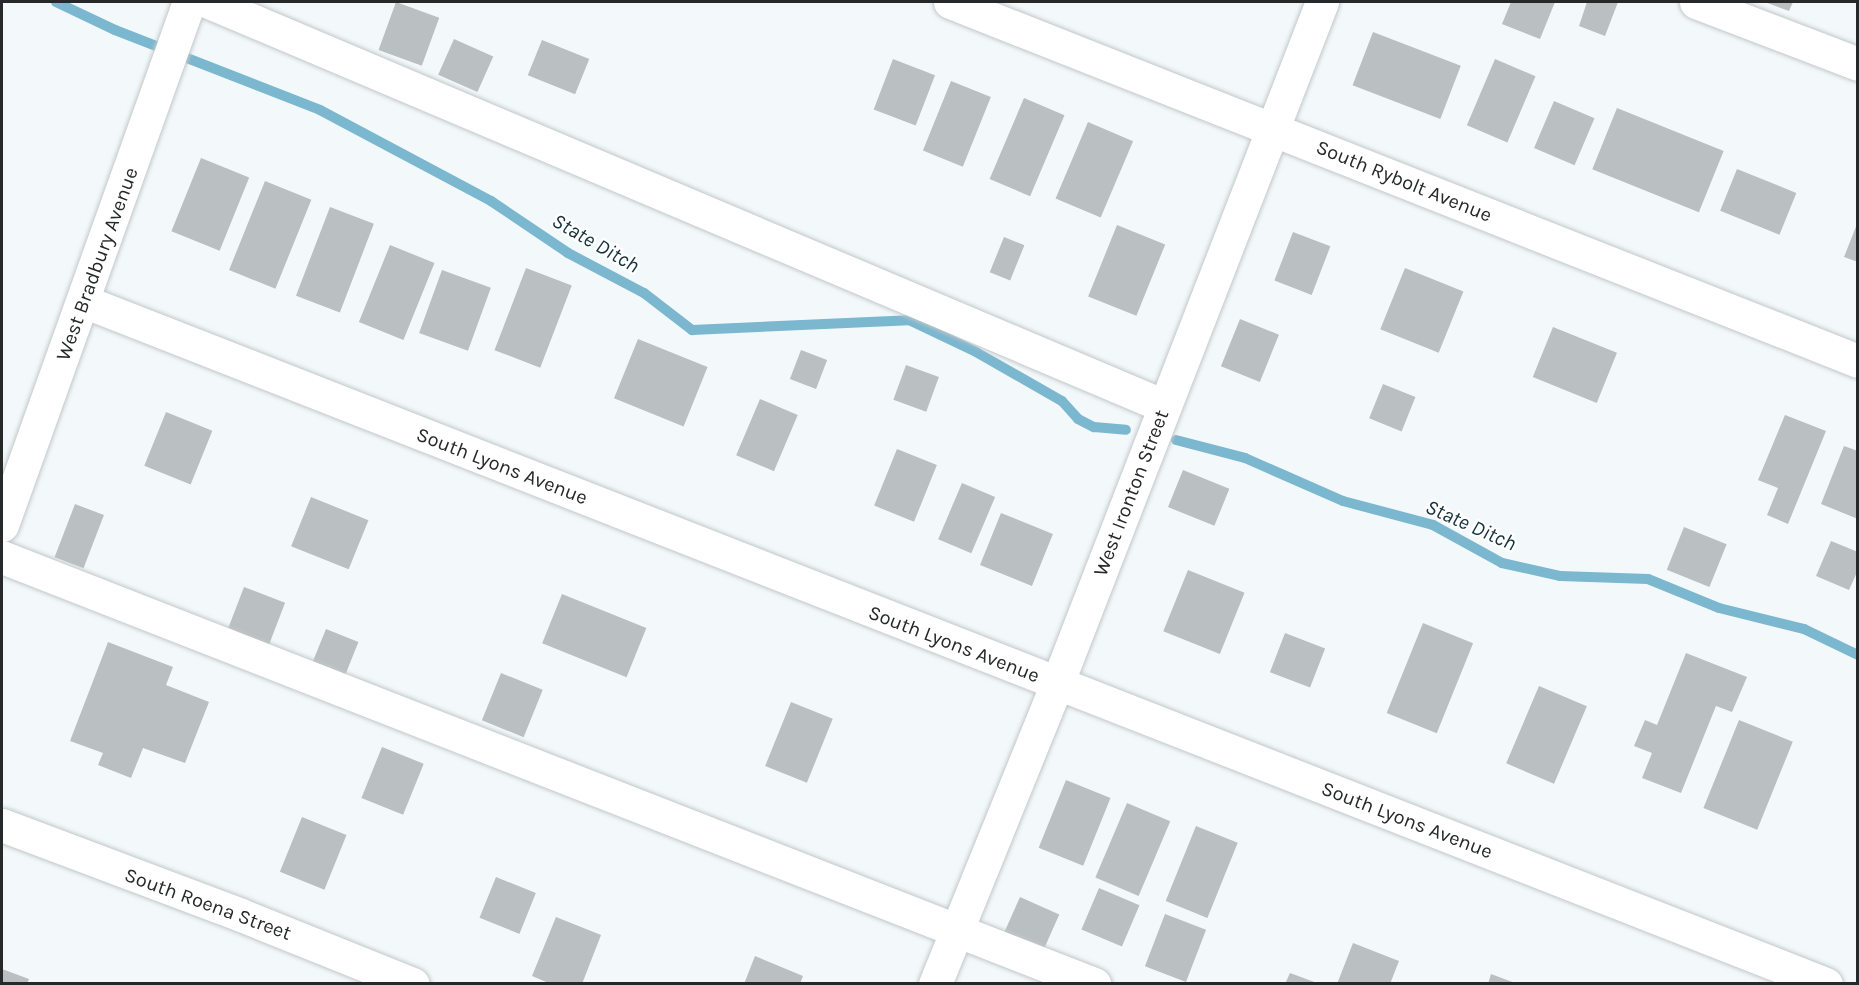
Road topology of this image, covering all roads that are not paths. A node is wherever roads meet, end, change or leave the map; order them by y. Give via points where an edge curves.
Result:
1 (189, 2) edge
2 (210, 2) edge
3 (950, 2) edge
4 (1322, 2) edge
5 (1696, 2) edge
6 (1857, 64) edge
7 (1272, 129) junction
8 (83, 301) junction
9 (1857, 361) edge
10 (1164, 406) junction
11 (2, 525) edge
12 (2, 557) edge
13 (1057, 684) junction
14 (2, 825) edge
15 (957, 930) junction
16 (413, 984) edge
17 (935, 984) edge
18 (1094, 984) edge
19 (1826, 984) edge

1 - 8 street, West Bradbury Avenue
2 - 10 street
3 - 7 street, South Rybolt Avenue
4 - 7 street, West Ironton Street
5 - 6 street
7 - 9 street, South Rybolt Avenue
7 - 10 street, West Ironton Street
8 - 11 street, West Bradbury Avenue
8 - 13 street, South Lyons Avenue
10 - 13 street, West Ironton Street
12 - 15 street
13 - 15 street, West Ironton Street
13 - 19 street, South Lyons Avenue
14 - 16 street, South Roena Street
15 - 17 street, West Ironton Street
15 - 18 street

